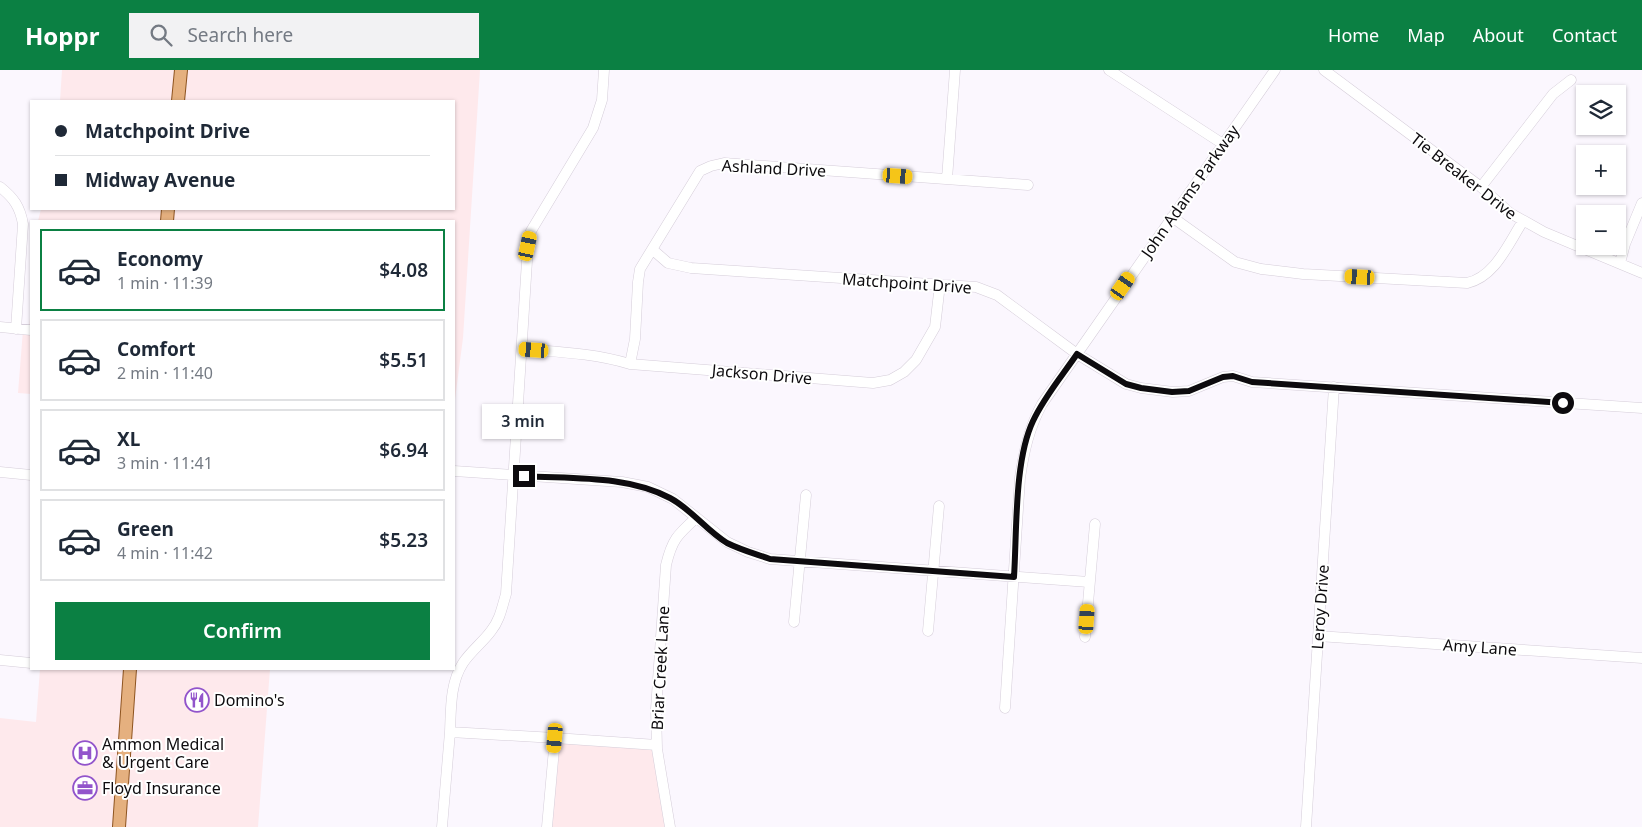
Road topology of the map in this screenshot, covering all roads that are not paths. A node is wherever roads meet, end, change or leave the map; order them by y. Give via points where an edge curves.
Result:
1 (180, 70) edge
2 (604, 70) edge
3 (955, 70) edge
4 (1109, 70) edge
5 (1275, 70) edge
6 (1324, 70) edge
7 (1571, 80) dead end
8 (178, 100) edge
9 (1223, 144) junction
10 (947, 179) junction
11 (1028, 186) dead end
12 (0, 187) edge
13 (1481, 188) junction
14 (1642, 203) edge
15 (1172, 217) junction
16 (1523, 221) junction
17 (653, 250) junction
18 (1620, 263) junction
19 (1642, 273) edge
20 (940, 284) junction
21 (0, 328) edge
22 (16, 329) junction
23 (30, 330) edge
24 (522, 349) junction
25 (1077, 354) junction
26 (630, 364) junction
27 (1334, 387) junction
28 (1642, 408) edge
29 (455, 471) edge
30 (0, 472) edge
31 (30, 475) edge
32 (514, 475) junction
33 (806, 495) dead end
34 (939, 506) dead end
35 (696, 518) junction
36 (1095, 524) dead end
37 (800, 561) junction
38 (933, 571) junction
39 (1014, 577) junction
40 (1089, 582) junction
41 (794, 622) dead end
42 (928, 631) dead end
43 (1318, 636) junction
44 (1085, 637) dead end
45 (1642, 658) edge
46 (0, 660) edge
47 (30, 663) edge
48 (130, 670) edge
49 (1005, 708) dead end
50 (450, 732) junction
51 (555, 738) junction
52 (657, 745) junction
53 (119, 827) edge
54 (442, 827) edge
55 (547, 827) edge
56 (670, 827) edge
57 (1306, 827) edge

1 - 8 main road
2 - 24 street via 602,100 593,128 531,230
3 - 10 street
4 - 9 street
5 - 9 street, John Adams Parkway
6 - 13 street, Tie Breaker Drive
7 - 13 street via 1552,94
9 - 15 street, John Adams Parkway
10 - 11 street, Ashland Drive
10 - 17 street, Ashland Drive via 724,163 711,166 700,171
12 - 22 street via 21,210 23,224
13 - 16 street, Tie Breaker Drive
14 - 18 street
15 - 16 street via 1236,262 1261,269 1467,283 1476,281 1492,269
15 - 25 street, John Adams Parkway
16 - 18 street, Tie Breaker Drive
17 - 20 street, Matchpoint Drive via 668,263 691,268
17 - 26 street, Ashland Drive via 640,269
18 - 19 street, Tie Breaker Drive
20 - 25 street, Matchpoint Drive via 976,287 997,295
20 - 26 street, Jackson Drive via 935,327 916,360 890,380 873,383
21 - 22 street
22 - 23 street
24 - 26 street, Jackson Drive via 590,354
24 - 32 street
25 - 27 street, Matchpoint Drive via 1126,384 1157,391 1189,391 1233,376 1252,382
25 - 39 street, John Adams Parkway via 1032,423 1020,478
27 - 28 street, Matchpoint Drive
27 - 43 street, Leroy Drive
29 - 32 street
30 - 31 street
32 - 35 street via 622,482 648,488 673,499
32 - 50 street via 506,594 492,630 463,663 457,676
33 - 37 street
34 - 38 street
35 - 37 street via 727,542 748,552 770,559
35 - 52 street, Briar Creek Lane via 670,546 666,565 656,709
36 - 40 street
37 - 38 street
37 - 41 street
38 - 39 street
38 - 42 street
39 - 40 street
39 - 49 street, John Adams Parkway
40 - 44 street
43 - 45 street, Amy Lane
43 - 57 street, Leroy Drive
46 - 47 street
48 - 53 main road
50 - 51 street
50 - 54 street
51 - 52 street
51 - 55 street
52 - 56 street, Briar Creek Lane

